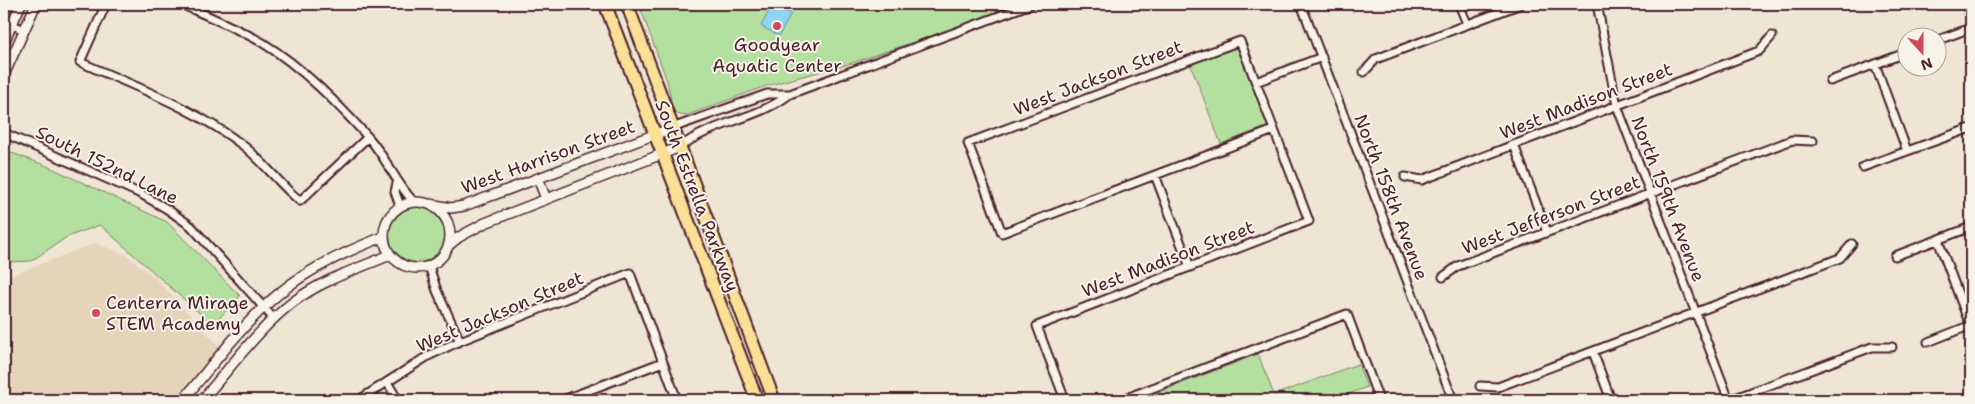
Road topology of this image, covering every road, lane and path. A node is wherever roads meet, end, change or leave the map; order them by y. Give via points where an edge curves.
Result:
1 (21, 4) edge
2 (36, 4) edge
3 (106, 4) edge
4 (181, 4) edge
5 (605, 4) edge
6 (627, 4) edge
7 (1031, 4) edge
8 (1302, 4) edge
9 (1459, 4) edge
10 (1521, 4) edge
11 (1597, 4) edge
12 (1966, 4) edge
13 (1971, 18) edge
14 (8, 23) edge
15 (1468, 24) junction
16 (1971, 28) edge
17 (24, 30) junction
18 (1772, 36) dead end
19 (1948, 36) edge
20 (4, 42) edge
21 (1898, 56) edge
22 (1322, 57) junction
23 (1875, 64) junction
24 (1364, 72) dead end
25 (4, 75) edge
26 (1830, 81) dead end
27 (1256, 82) junction
28 (790, 94) junction
29 (1617, 106) junction
30 (672, 128) junction
31 (1971, 128) edge
32 (1274, 130) junction
33 (4, 133) edge
34 (655, 135) junction
35 (368, 138) junction
36 (1813, 141) dead end
37 (1514, 145) junction
38 (680, 147) junction
39 (1907, 151) junction
40 (663, 154) junction
41 (1863, 167) dead end
42 (1155, 175) junction
43 (1405, 177) dead end
44 (538, 178) junction
45 (397, 183) junction
46 (1650, 193) junction
47 (546, 199) junction
48 (413, 201) junction
49 (430, 204) junction
50 (400, 206) junction
51 (1971, 227) edge
52 (1547, 232) junction
53 (383, 237) junction
54 (1938, 240) junction
55 (1852, 244) dead end
56 (449, 245) junction
57 (390, 256) junction
58 (1895, 256) dead end
59 (429, 266) junction
60 (1190, 267) junction
61 (1444, 277) dead end
62 (264, 307) junction
63 (1695, 313) junction
64 (274, 319) junction
65 (1971, 325) edge
66 (460, 341) junction
67 (1928, 342) dead end
68 (1892, 347) dead end
69 (1592, 352) junction
70 (663, 362) junction
71 (387, 382) junction
72 (1480, 386) dead end
73 (183, 400) edge
74 (202, 400) edge
75 (359, 400) edge
76 (398, 400) edge
77 (563, 400) edge
78 (677, 400) edge
79 (757, 400) edge
80 (774, 400) edge
81 (1066, 400) edge
82 (1121, 400) edge
83 (1379, 400) edge
84 (1453, 400) edge
85 (1611, 400) edge
86 (1729, 400) edge

1 - 14 street
2 - 17 street
3 - 35 street via 80,62 184,109 224,132 247,149 300,201
4 - 35 street via 263,44 308,78
5 - 34 main road, South Estrella Parkway
6 - 30 main road, South Estrella Parkway
7 - 28 street, West Harrison Street
8 - 22 street, North 158th Avenue
9 - 15 street
10 - 15 street
11 - 29 street, North 159th Avenue
12 - 13 street
14 - 17 street
14 - 20 street
15 - 24 street via 1376,59
16 - 19 street
17 - 25 street
18 - 29 street, West Madison Street via 1759,51
21 - 23 street
22 - 27 street
22 - 84 street, North 158th Avenue
23 - 26 street
23 - 39 street
27 - 32 street
27 - 42 street, West Jackson Street via 1240,41 968,143 1002,232
28 - 30 street, West Harrison Street via 766,94
28 - 38 street, West Harrison Street via 778,104 694,136
29 - 37 street, West Madison Street
29 - 46 street, North 159th Avenue
30 - 34 street, West Harrison Street
30 - 38 main road, South Estrella Parkway
31 - 39 street
32 - 42 street
32 - 60 street, West Madison Street via 1309,221
33 - 62 street, South 152nd Lane via 167,208 191,226
34 - 40 main road, South Estrella Parkway
34 - 44 street, West Harrison Street
35 - 45 street via 386,161
36 - 46 street, West Jefferson Street via 1792,140
37 - 43 street, West Madison Street via 1422,180
37 - 52 street
38 - 40 street, West Harrison Street
38 - 80 main road, South Estrella Parkway
39 - 41 street
40 - 47 street, West Harrison Street
40 - 79 main road, South Estrella Parkway
42 - 60 street
44 - 47 street
44 - 49 street, West Harrison Street via 464,206 451,208
45 - 48 street
45 - 50 street via 395,192
46 - 52 street, West Jefferson Street
46 - 63 street, North 159th Avenue
47 - 56 street, West Harrison Street via 471,229
48 - 49 street
48 - 50 street
49 - 56 street via 445,216 449,225
50 - 53 street via 388,217
51 - 54 street
52 - 61 street, West Jefferson Street via 1458,266
53 - 57 street
53 - 62 street via 322,265 294,282
54 - 58 street
54 - 65 street
55 - 63 street via 1840,258
56 - 59 street via 444,254
57 - 59 street via 408,267
57 - 64 street via 329,280 294,301
59 - 66 street
60 - 81 street, West Madison Street via 1037,326
62 - 64 street, South 152nd Lane
62 - 73 street
63 - 69 street
63 - 86 street, North 159th Avenue
64 - 74 street
65 - 67 street
66 - 70 street, West Jackson Street via 630,273
66 - 71 street, West Jackson Street via 428,356
68 - 86 street via 1872,347
69 - 72 street via 1498,387
69 - 85 street
70 - 77 street
70 - 78 street
71 - 75 street, West Jackson Street
71 - 76 street
82 - 83 street via 1347,314

